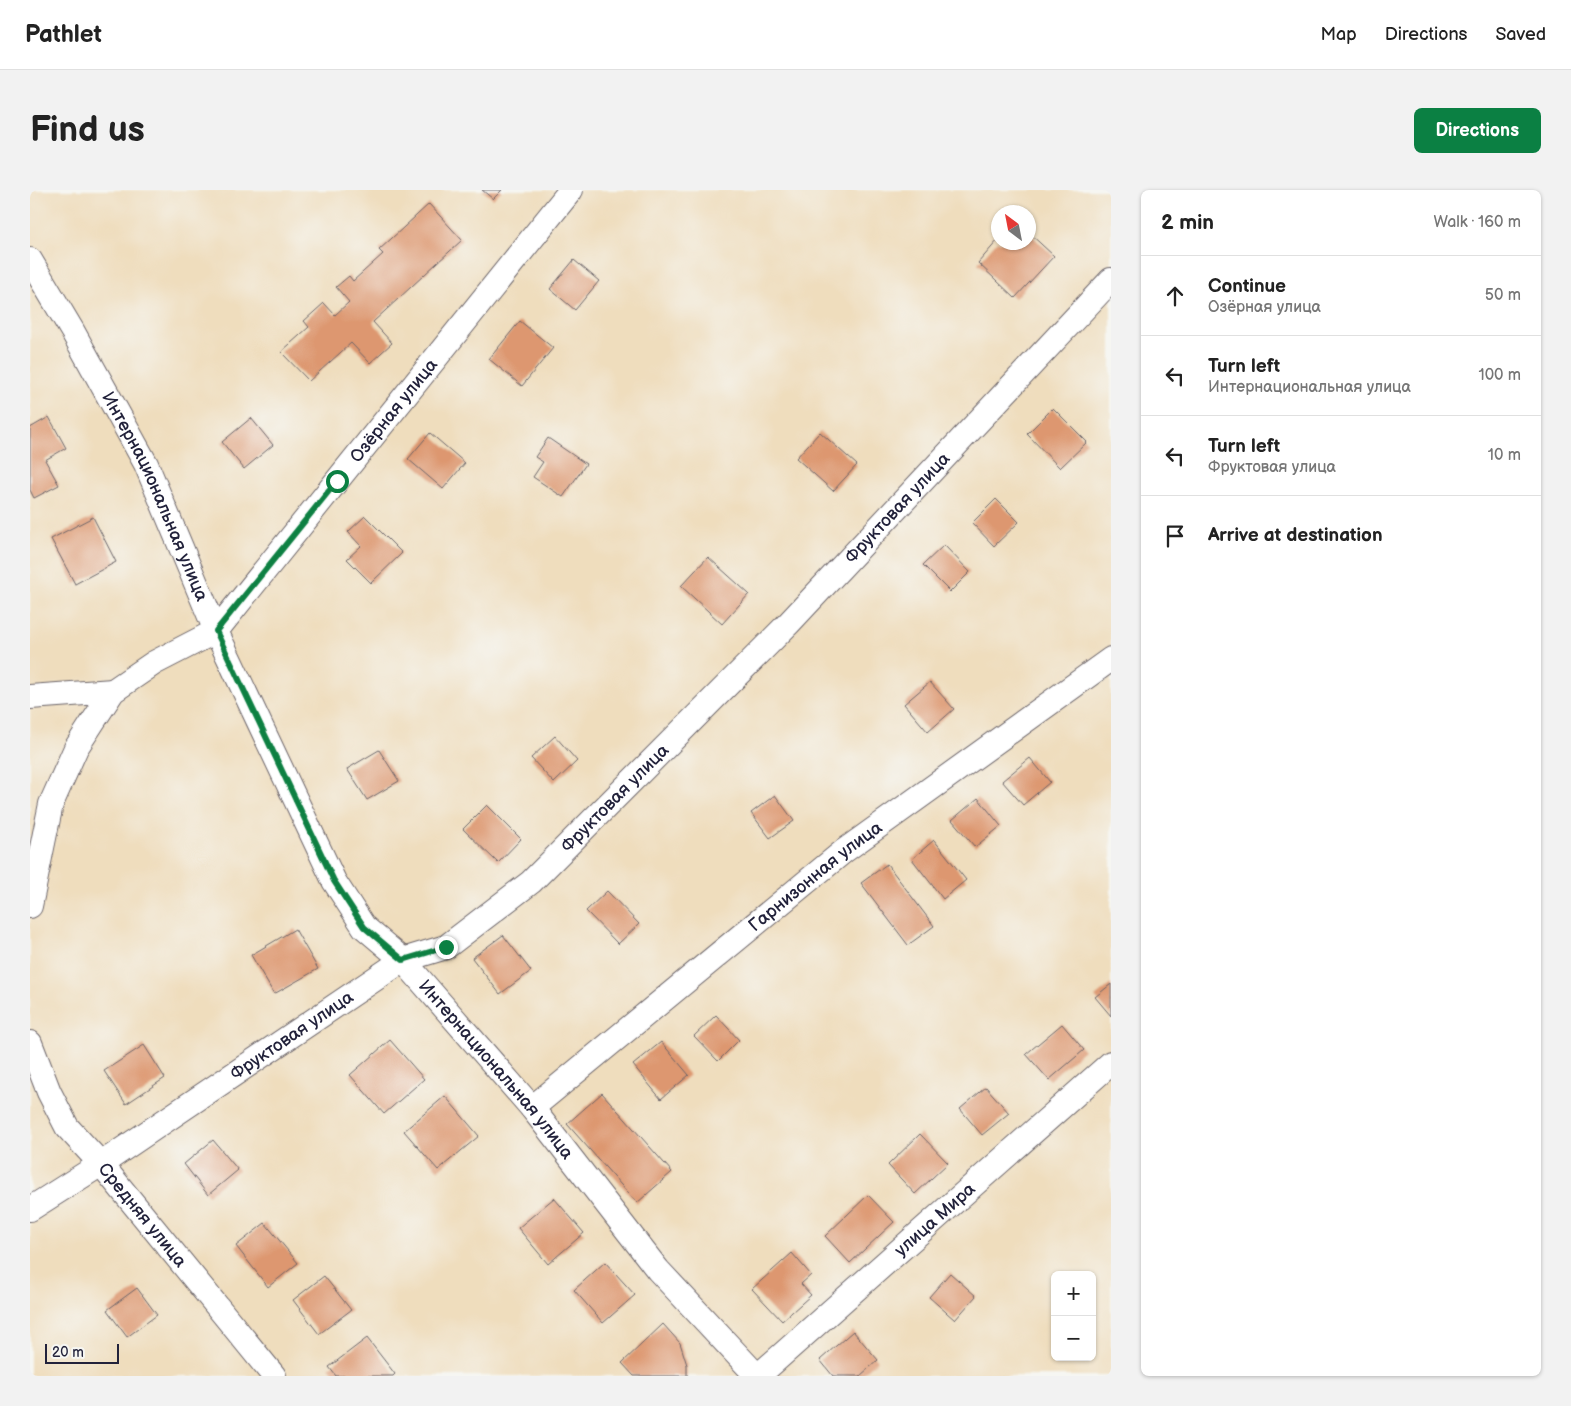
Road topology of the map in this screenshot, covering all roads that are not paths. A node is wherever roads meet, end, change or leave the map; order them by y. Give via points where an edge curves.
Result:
1 (571, 190) edge
2 (30, 260) edge
3 (1111, 280) edge
4 (216, 631) junction
5 (1111, 659) edge
6 (113, 691) junction
7 (30, 697) edge
8 (30, 906) edge
9 (403, 960) junction
10 (30, 1043) edge
11 (1111, 1063) edge
12 (532, 1108) junction
13 (101, 1164) junction
14 (30, 1208) edge
15 (274, 1376) edge
16 (757, 1376) edge

1 - 4 street, Озёрная улица
2 - 4 street, Интернациональная улица via 146,464
3 - 9 street, Фруктовая улица via 789,623 531,882 446,947
4 - 6 street via 154,663
4 - 9 street, Интернациональная улица via 334,881 364,927
5 - 12 street, Гарнизонная улица via 844,851
6 - 7 street
6 - 8 street via 76,748 51,804
9 - 12 street, Интернациональная улица
9 - 13 street, Фруктовая улица
10 - 13 street, Средняя улица via 67,1127
11 - 16 street, улица Мира
12 - 16 street, Интернациональная улица via 658,1270
13 - 14 street, Фруктовая улица
13 - 15 street, Средняя улица

